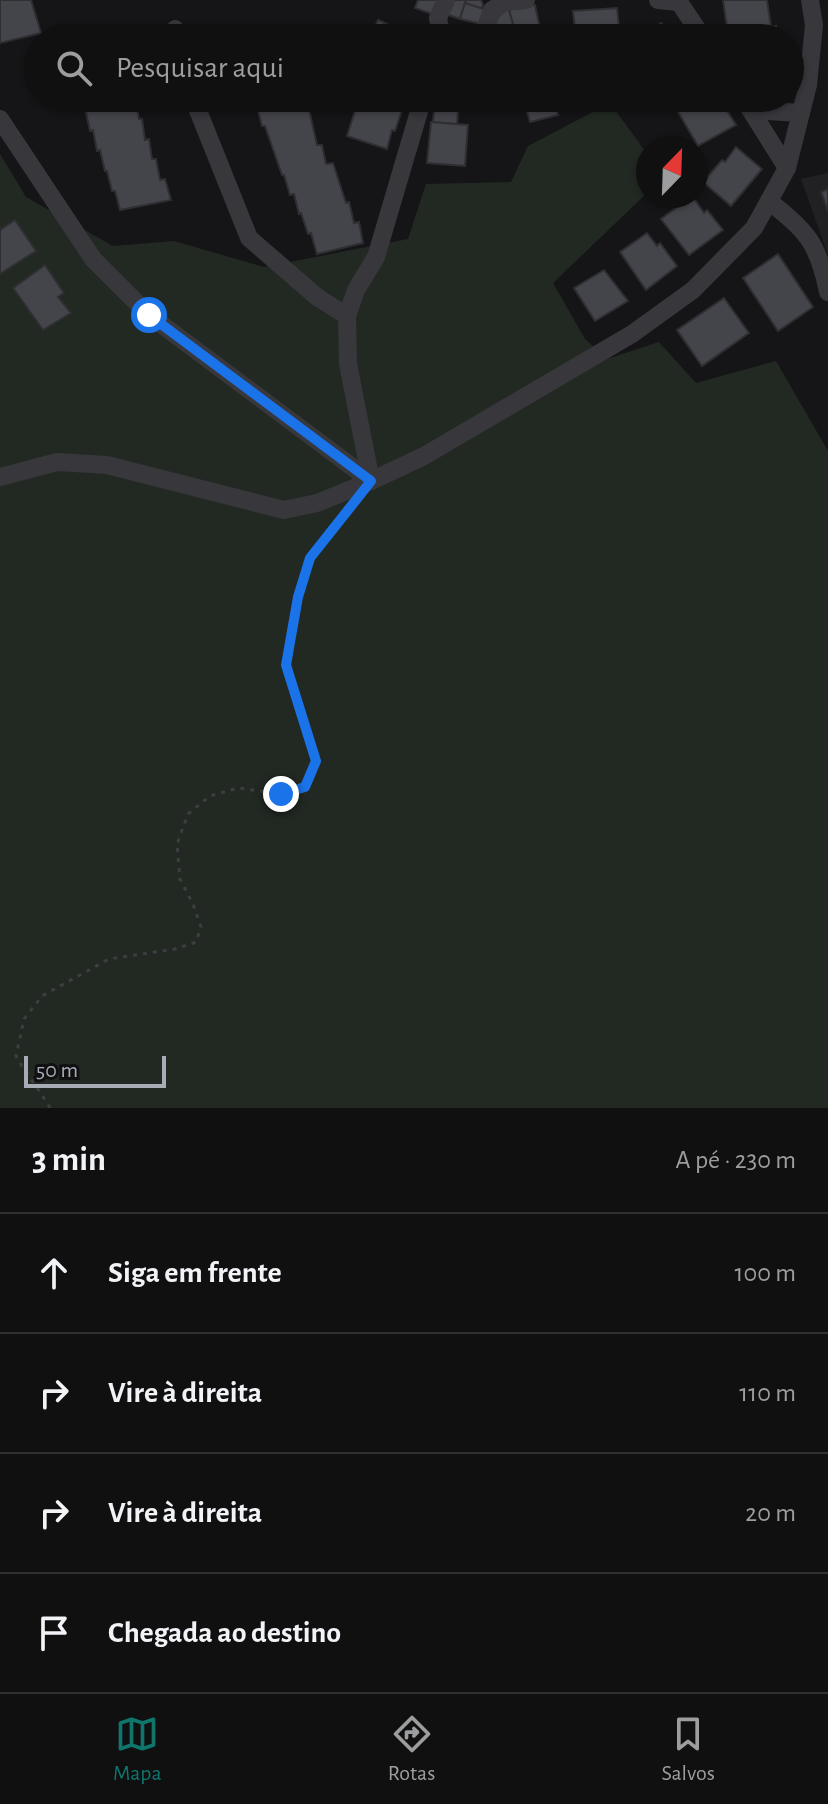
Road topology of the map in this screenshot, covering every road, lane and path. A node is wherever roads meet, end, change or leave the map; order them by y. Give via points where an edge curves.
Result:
1 (446, 0) edge
2 (526, 0) edge
3 (658, 0) edge
4 (810, 0) edge
5 (679, 1) edge
6 (439, 24) edge
7 (487, 24) edge
8 (694, 24) edge
9 (821, 24) edge
10 (804, 101) edge
11 (199, 112) edge
12 (419, 112) edge
13 (753, 112) edge
14 (795, 112) edge
15 (801, 113) joint
16 (0, 119) edge
17 (787, 168) junction
18 (769, 201) junction
19 (828, 292) edge
20 (347, 316) junction
21 (0, 477) edge
22 (371, 481) junction
23 (50, 1108) edge

1 - 6 street
2 - 7 street via 505,2 492,10
3 - 5 street
4 - 9 street
5 - 8 street
9 - 10 street
11 - 20 street via 249,238
12 - 20 street via 376,257
13 - 17 street
14 - 15 street
15 - 17 street
16 - 22 street via 93,259 149,315
17 - 18 street
18 - 19 street via 812,242
18 - 22 street via 754,228 693,290 632,334 424,456
20 - 22 street via 348,364
21 - 22 street via 57,462 107,465 284,510
22 - 23 path via 310,558 298,597 286,665 316,761 305,787 281,794 238,788 210,796 188,814 177,844 180,879 201,927 196,942 109,959 42,996 24,1019 16,1056

